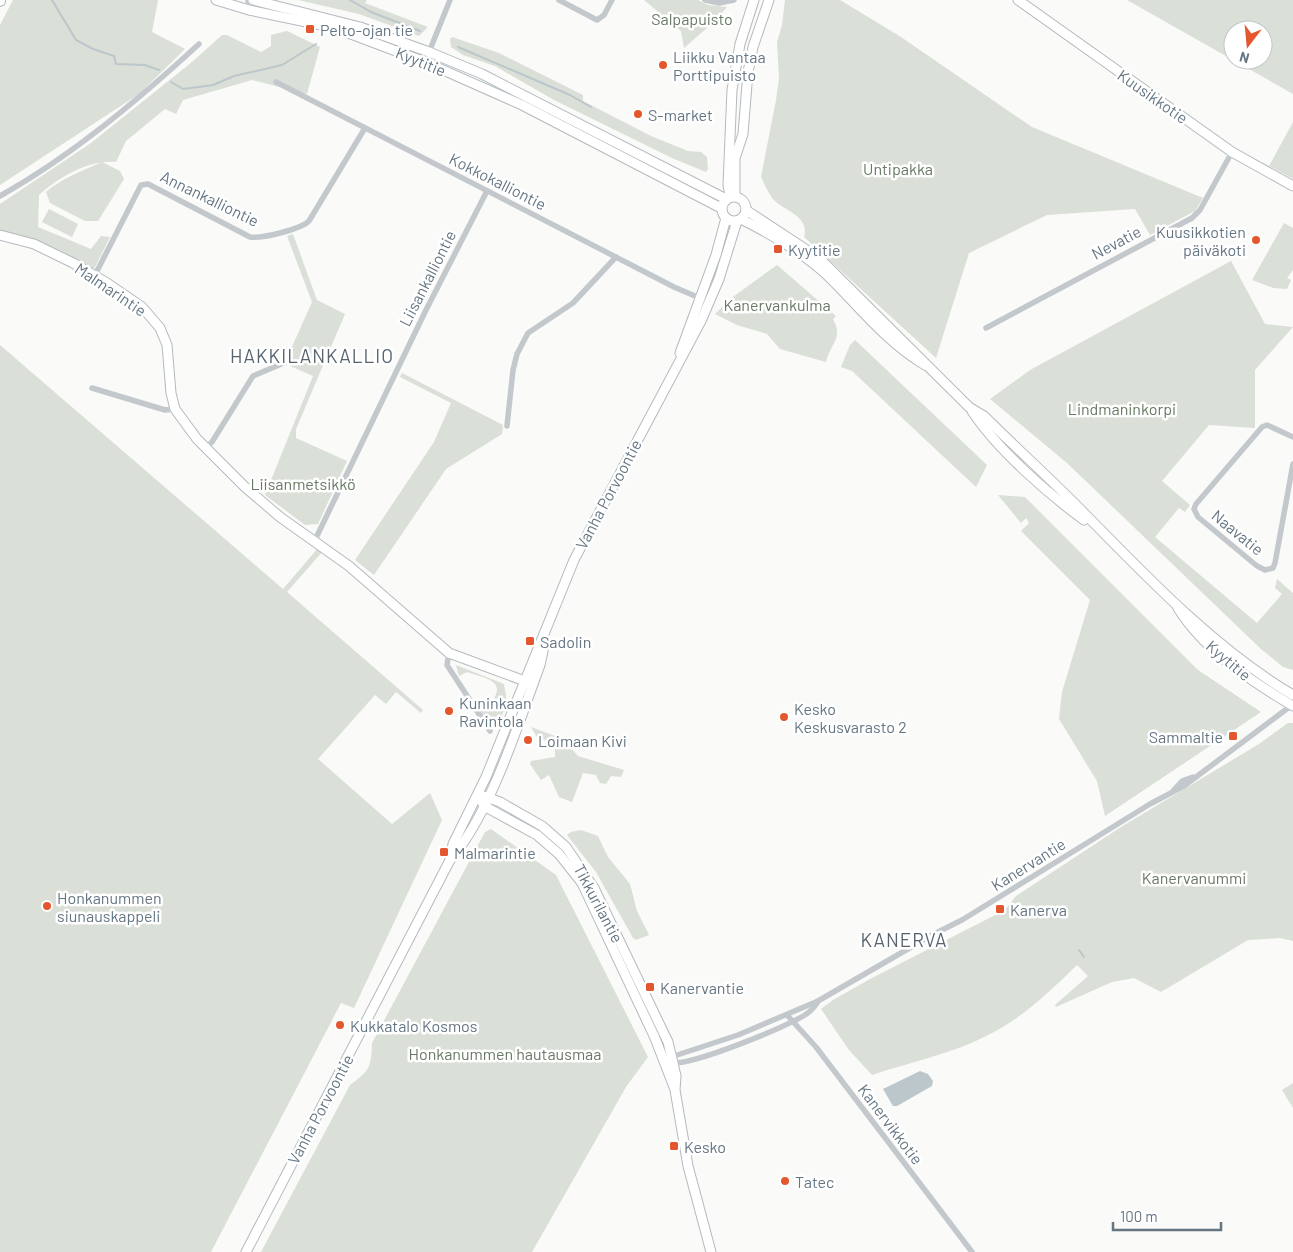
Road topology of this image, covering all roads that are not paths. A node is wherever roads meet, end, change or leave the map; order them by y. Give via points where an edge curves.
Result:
1 (216, 0) edge
2 (254, 0) edge
3 (450, 0) edge
4 (559, 0) edge
5 (612, 0) edge
6 (705, 0) edge
7 (734, 0) edge
8 (754, 0) edge
9 (768, 0) edge
10 (1018, 0) edge
11 (249, 10) junction
12 (199, 44) dead end
13 (429, 52) junction
14 (425, 62) junction
15 (276, 82) dead end
16 (365, 128) junction
17 (1232, 152) junction
18 (1293, 186) edge
19 (487, 191) junction
20 (0, 196) edge
21 (730, 197) junction
22 (721, 208) junction
23 (746, 210) junction
24 (726, 218) junction
25 (739, 220) junction
26 (0, 235) edge
27 (616, 257) junction
28 (94, 275) junction
29 (700, 299) junction
30 (709, 302) junction
31 (986, 328) dead end
32 (286, 362) dead end
33 (676, 365) junction
34 (929, 368) junction
35 (92, 388) dead end
36 (176, 409) junction
37 (507, 426) dead end
38 (1293, 437) edge
39 (205, 448) junction
40 (1293, 464) edge
41 (315, 540) junction
42 (1175, 604) junction
43 (449, 653) junction
44 (528, 682) junction
45 (1293, 695) edge
46 (1293, 705) edge
47 (490, 731) dead end
48 (478, 796) junction
49 (489, 797) junction
50 (484, 806) junction
51 (450, 860) junction
52 (818, 1001) junction
53 (787, 1014) junction
54 (793, 1021) junction
55 (670, 1060) junction
56 (246, 1252) edge
57 (711, 1252) edge
58 (972, 1252) edge

1 - 11 main road, Kyytitie
2 - 11 street
2 - 13 main road, Kyytitie via 360,27
3 - 13 street
4 - 5 street via 596,20 604,15
6 - 7 street via 719,3
8 - 21 main road via 740,44 732,90
9 - 21 main road via 748,72 743,134 735,158
10 - 17 main road, Kuusikkotie
11 - 14 main road, Kyytitie via 335,28
12 - 20 street via 100,129
13 - 14 street
13 - 21 main road, Kyytitie via 482,74
14 - 22 main road, Kyytitie via 522,105
15 - 16 street, Kokkokalliontie
16 - 19 street, Kokkokalliontie
16 - 28 street, Annankalliontie via 309,221 261,237 250,237 148,184 138,186
17 - 18 main road, Kuusikkotie
17 - 31 street, Nevatie via 1200,210 1192,218
19 - 27 street, Kokkokalliontie
19 - 41 street, Liisankalliontie
21 - 22 main road
21 - 23 main road via 743,200
22 - 24 main road
23 - 25 main road
23 - 34 main road, Kyytitie via 819,258
24 - 25 main road
24 - 29 main road, Vanha Porvoontie
25 - 30 main road, Vanha Porvoontie
25 - 34 main road, Kyytitie via 782,241 813,262 890,340
26 - 28 main road, Malmarintie via 34,244
27 - 29 street, Kokkokalliontie
27 - 37 street via 573,304 528,333 513,370
28 - 36 main road, Malmarintie via 142,307 160,328 169,352 171,393
29 - 30 street, Kokkokalliontie
29 - 33 main road, Vanha Porvoontie
30 - 33 main road, Vanha Porvoontie via 692,340
32 - 39 street via 253,376
33 - 44 main road, Vanha Porvoontie via 574,560
34 - 42 main road, Kyytitie via 969,407 984,416
35 - 36 street via 165,410
36 - 39 main road, Malmarintie
38 - 40 street, Naavatie via 1267,425 1262,427 1194,509 1198,517 1265,570 1275,563
39 - 41 main road, Malmarintie via 259,500
41 - 43 main road, Malmarintie
42 - 45 main road, Kyytitie via 1223,646
42 - 46 main road, Kyytitie via 1184,618 1220,655
43 - 44 main road, Malmarintie
43 - 47 street via 447,665
44 - 48 main road, Vanha Porvoontie
44 - 49 main road, Vanha Porvoontie
46 - 52 street, Kanervantie via 1195,776 1182,781 1173,791 976,912
48 - 49 main road, Tikkurilantie
48 - 50 main road
48 - 51 main road, Vanha Porvoontie via 453,844
49 - 50 main road, Vanha Porvoontie
49 - 55 main road, Tikkurilantie via 542,826 577,860 661,1025
50 - 51 main road, Vanha Porvoontie via 462,846
50 - 55 main road, Tikkurilantie via 538,835 571,867
51 - 56 main road, Vanha Porvoontie
52 - 53 street, Kanervantie
52 - 54 street, Kanervantie via 814,1009
53 - 54 street, Kanervikkotie
53 - 55 street, Kanervantie
54 - 55 street, Kanervantie via 720,1051
54 - 58 street, Kanervikkotie
55 - 57 main road, Tikkurilantie via 676,1076 674,1088 688,1166

